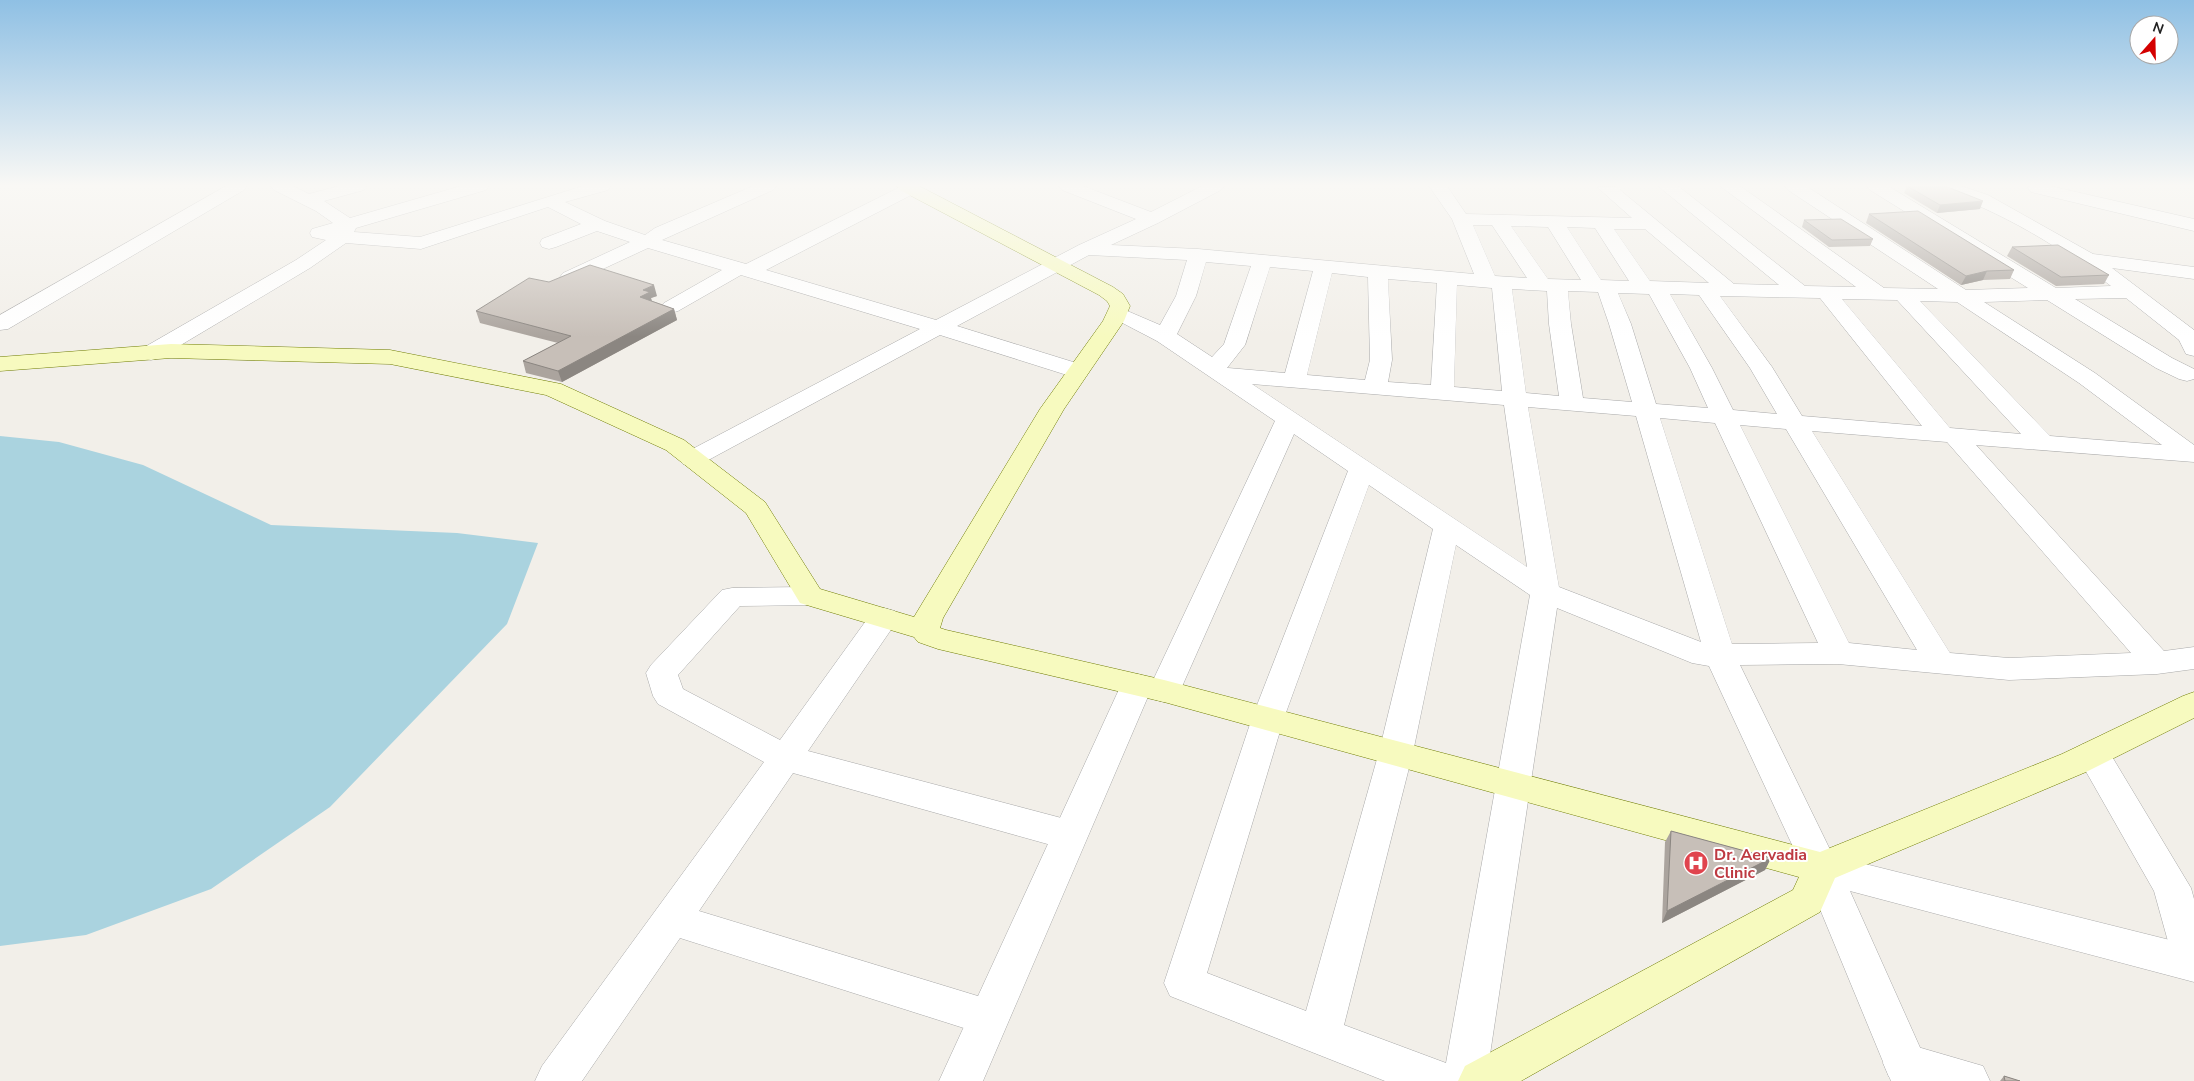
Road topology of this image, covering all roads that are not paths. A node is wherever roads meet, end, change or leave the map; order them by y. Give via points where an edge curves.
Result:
1 (151, 236) edge
2 (338, 236) edge
3 (379, 236) edge
4 (441, 236) edge
5 (566, 236) edge
6 (635, 236) edge
7 (655, 236) edge
8 (809, 236) edge
9 (1004, 236) edge
10 (1114, 236) edge
11 (1470, 236) edge
12 (1511, 236) edge
13 (1564, 236) edge
14 (1611, 236) edge
15 (1666, 236) edge
16 (1731, 236) edge
17 (1800, 236) edge
18 (1871, 236) edge
19 (1958, 236) edge
20 (2048, 236) edge
21 (648, 241) junction
22 (549, 243) dead end
23 (1086, 249) junction
24 (1198, 255) junction
25 (2088, 259) junction
26 (1262, 261) junction
27 (1057, 264) junction
28 (1324, 266) junction
29 (743, 269) junction
30 (1378, 271) junction
31 (2194, 272) edge
32 (570, 277) edge
33 (1446, 278) junction
34 (1494, 282) junction
35 (1549, 285) junction
36 (1601, 287) junction
37 (1650, 288) junction
38 (1705, 289) junction
39 (1729, 290) junction
40 (1802, 292) junction
41 (2130, 292) junction
42 (1826, 293) junction
43 (1879, 294) junction
44 (2052, 294) junction
45 (1903, 295) junction
46 (1961, 296) junction
47 (671, 307) edge
48 (1118, 313) junction
49 (0, 324) edge
50 (939, 327) junction
51 (1165, 336) junction
52 (2194, 349) edge
53 (151, 353) junction
54 (0, 364) edge
55 (1078, 371) junction
56 (1219, 372) junction
57 (2192, 377) edge
58 (1294, 381) junction
59 (1375, 387) junction
60 (1442, 393) junction
61 (1515, 399) junction
62 (1572, 404) junction
63 (1645, 410) junction
64 (1725, 416) junction
65 (1288, 419) junction
66 (1793, 422) junction
67 (1949, 435) junction
68 (2044, 443) junction
69 (2193, 455) edge
70 (692, 459) junction
71 (1362, 469) junction
72 (1447, 526) junction
73 (1545, 592) junction
74 (810, 596) junction
75 (884, 618) junction
76 (925, 630) junction
77 (1838, 653) junction
78 (1720, 655) junction
79 (2194, 658) edge
80 (1940, 662) junction
81 (2157, 663) junction
82 (1150, 688) junction
83 (2192, 709) edge
84 (1268, 718) junction
85 (1396, 752) junction
86 (2092, 754) junction
87 (785, 758) junction
88 (1514, 784) junction
89 (1070, 835) junction
90 (1821, 868) junction
91 (671, 919) junction
92 (2194, 963) edge
93 (989, 1017) junction
94 (1320, 1036) junction
95 (1908, 1072) edge
96 (556, 1081) edge
97 (960, 1081) edge
98 (1438, 1081) edge
99 (1464, 1081) edge
100 (1480, 1081) edge
101 (1968, 1081) edge

1 - 49 street
2 - 53 street via 303,264
3 - 4 street via 420,243
5 - 22 street
6 - 21 street
7 - 21 street
8 - 29 street
9 - 27 main road
10 - 23 street
11 - 34 street
12 - 35 street
13 - 36 street
14 - 37 street
15 - 39 street
16 - 40 street
17 - 43 street
18 - 46 street
19 - 44 street
20 - 25 street
21 - 29 street
21 - 32 street
23 - 24 street
23 - 27 street
24 - 26 street
24 - 51 street via 1186,296
25 - 31 street
25 - 41 street
26 - 28 street
26 - 56 street via 1234,345
27 - 48 main road via 1116,298 1120,306
27 - 50 street
28 - 30 street
28 - 58 street
29 - 47 street
29 - 50 street
30 - 33 street
30 - 59 street via 1381,360
33 - 34 street
33 - 60 street
34 - 35 street
34 - 61 street
35 - 36 street
35 - 62 street via 1560,324
36 - 37 street
36 - 63 street via 1620,324
37 - 38 street
37 - 64 street via 1701,368
38 - 39 street
38 - 66 street via 1761,367
39 - 40 street
40 - 42 street
41 - 44 street
41 - 52 street via 2188,337
42 - 43 street
42 - 67 street
43 - 45 street
44 - 46 street
44 - 57 street
45 - 46 street
45 - 68 street
46 - 69 street via 2087,378
48 - 51 street
48 - 55 main road
50 - 55 street
50 - 70 street
51 - 56 street
53 - 54 main road
53 - 70 main road via 390,357 553,389 675,446
55 - 76 main road via 928,618
56 - 58 street
56 - 65 street
58 - 59 street
59 - 60 street
60 - 61 street
61 - 62 street
61 - 73 street
62 - 63 street
63 - 64 street
63 - 78 street
64 - 66 street
64 - 77 street
65 - 71 street
65 - 82 street
66 - 67 street
66 - 80 street
67 - 68 street
67 - 81 street
68 - 69 street
70 - 74 main road via 756,508
71 - 72 street
71 - 84 street
72 - 73 street
72 - 85 street
73 - 78 street via 1703,656
73 - 88 street
74 - 75 main road
74 - 87 street via 732,597 662,673 668,696
75 - 76 main road
75 - 87 street
76 - 82 main road via 938,639
77 - 78 street
77 - 80 street
78 - 90 street
79 - 81 street
80 - 81 street via 2009,669
82 - 84 main road
82 - 89 street
83 - 86 main road
84 - 85 main road
84 - 94 street via 1184,983
85 - 88 main road
85 - 94 street
86 - 90 main road
86 - 92 street via 2172,888
87 - 89 street
87 - 91 street
88 - 90 main road
88 - 99 street
89 - 93 street
90 - 92 street
90 - 95 street
90 - 100 main road via 1808,901
91 - 93 street
91 - 96 street
93 - 97 street
94 - 98 street
95 - 101 street

